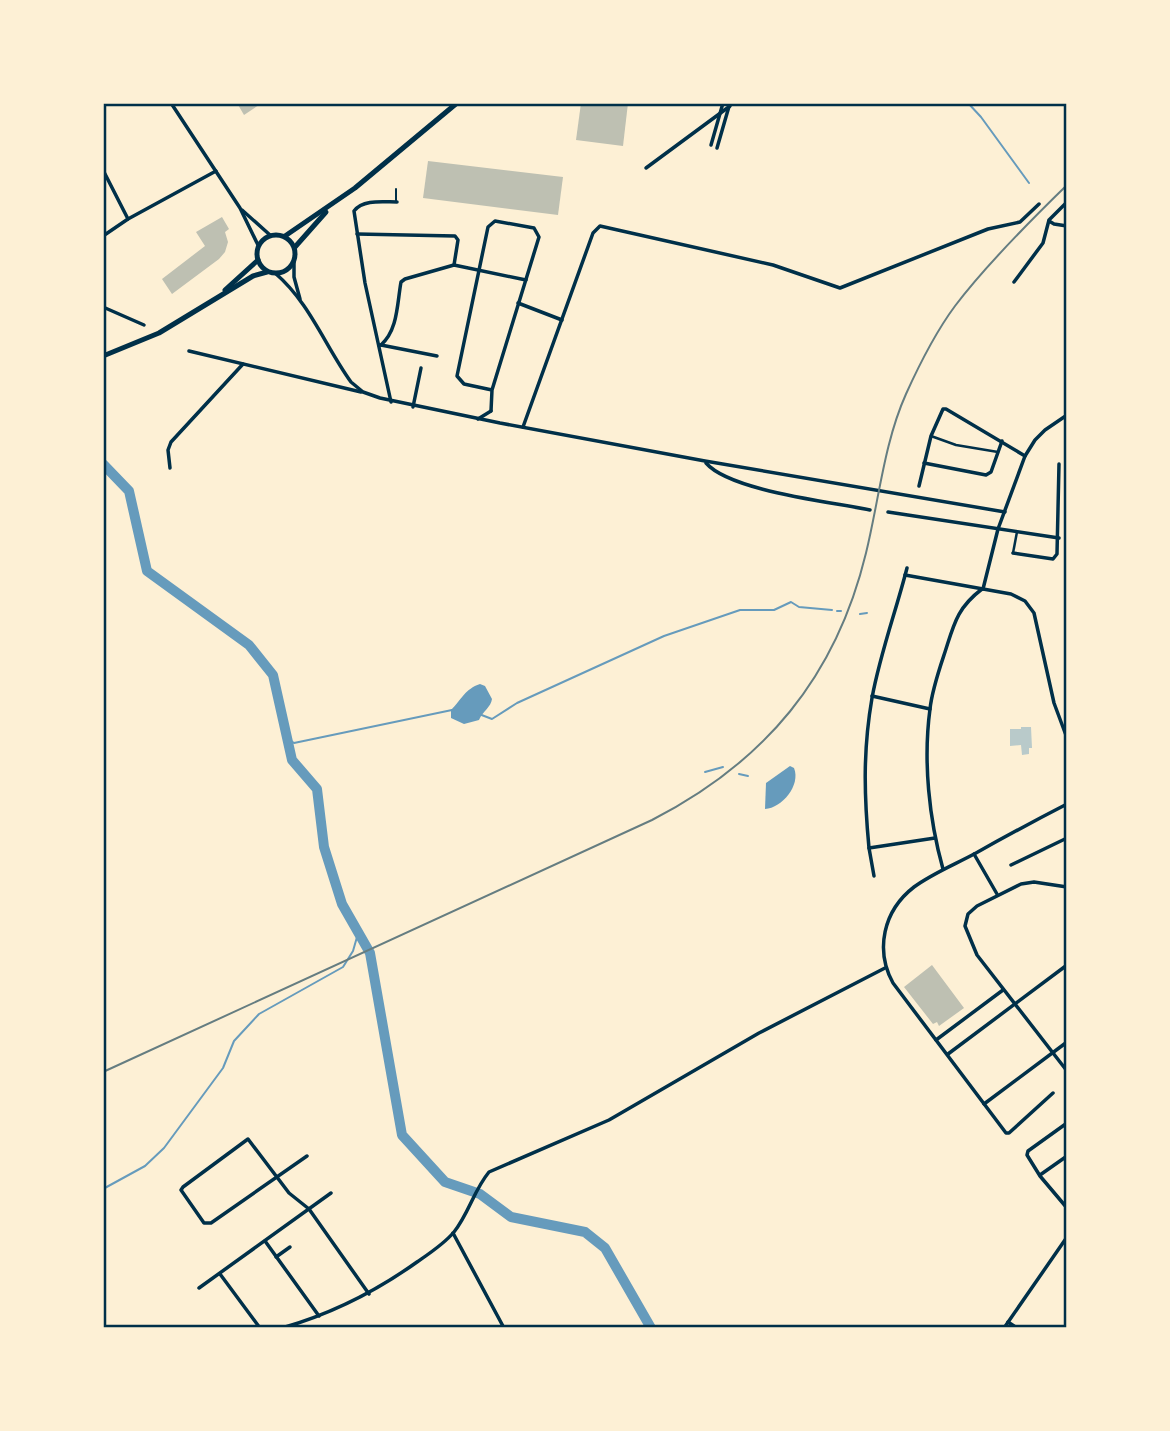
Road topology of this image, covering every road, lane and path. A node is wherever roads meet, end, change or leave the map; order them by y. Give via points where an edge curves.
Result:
1 (171, 103) edge
2 (457, 103) edge
3 (723, 103) edge
4 (730, 105) edge
5 (721, 112) junction
6 (646, 168) dead end
7 (103, 170) edge
8 (216, 171) junction
9 (396, 189) dead end
10 (397, 202) joint
11 (1067, 202) edge
12 (1039, 204) dead end
13 (333, 205) junction
14 (240, 208) junction
15 (128, 219) junction
16 (1049, 220) junction
17 (1067, 226) edge
18 (358, 234) junction
19 (270, 235) junction
20 (103, 236) edge
21 (285, 236) junction
22 (258, 245) junction
23 (295, 247) junction
24 (258, 260) junction
25 (294, 262) junction
26 (454, 265) junction
27 (479, 269) junction
28 (267, 272) junction
29 (275, 273) junction
30 (526, 280) junction
31 (1014, 282) dead end
32 (212, 301) junction
33 (301, 301) junction
34 (518, 303) junction
35 (103, 307) edge
36 (562, 320) junction
37 (144, 325) dead end
38 (380, 345) junction
39 (189, 352) dead end
40 (103, 356) edge
41 (437, 356) dead end
42 (243, 364) junction
43 (421, 368) dead end
44 (492, 390) junction
45 (363, 392) junction
46 (391, 402) junction
47 (413, 407) junction
48 (491, 411) junction
49 (1067, 415) edge
50 (478, 419) junction
51 (500, 423) junction
52 (523, 427) junction
53 (932, 436) junction
54 (1002, 441) junction
55 (998, 453) junction
56 (1025, 456) junction
57 (705, 461) junction
58 (924, 463) junction
59 (1059, 464) dead end
60 (170, 468) dead end
61 (919, 486) dead end
62 (870, 510) dead end
63 (888, 512) dead end
64 (1005, 512) junction
65 (998, 529) junction
66 (1017, 532) junction
67 (1059, 538) junction
68 (1013, 553) joint
69 (907, 568) dead end
70 (905, 575) junction
71 (983, 589) junction
72 (872, 696) junction
73 (930, 709) junction
74 (1067, 738) edge
75 (1067, 804) edge
76 (935, 838) junction
77 (1067, 838) edge
78 (869, 848) junction
79 (974, 854) junction
80 (1011, 865) dead end
81 (944, 870) junction
82 (874, 876) dead end
83 (1067, 887) edge
84 (997, 895) junction
85 (1067, 965) edge
86 (885, 968) junction
87 (1003, 989) junction
88 (1013, 1004) junction
89 (936, 1040) junction
90 (1067, 1042) edge
91 (1051, 1053) junction
92 (947, 1054) junction
93 (1067, 1071) edge
94 (1053, 1093) dead end
95 (984, 1104) junction
96 (1067, 1123) edge
97 (307, 1156) dead end
98 (1067, 1156) edge
99 (1040, 1176) junction
100 (277, 1178) junction
101 (331, 1193) dead end
102 (1067, 1208) edge
103 (309, 1209) junction
104 (453, 1234) junction
105 (1067, 1237) edge
106 (265, 1241) junction
107 (290, 1248) dead end
108 (276, 1257) junction
109 (220, 1274) junction
110 (199, 1287) dead end
111 (369, 1294) junction
112 (319, 1316) junction
113 (1008, 1322) junction
114 (260, 1328) edge
115 (282, 1328) edge
116 (504, 1328) edge
117 (1004, 1328) edge
118 (1017, 1328) edge

1 - 8 street
2 - 13 main road
3 - 5 street
4 - 5 street
4 - 5 street via 714,147
5 - 6 street
7 - 15 street
8 - 14 street
8 - 15 street
9 - 10 lane
10 - 18 street via 356,208
11 - 16 street
12 - 36 street via 1020,222 988,229 840,288 773,265 600,226 593,233
13 - 21 main road
13 - 23 main road
14 - 19 street
14 - 22 street
15 - 20 street
16 - 17 street
16 - 31 street via 1043,243
18 - 26 street via 455,236
18 - 38 street
19 - 21 main road
19 - 22 main road
21 - 23 main road
22 - 24 main road
23 - 25 main road
24 - 28 main road
24 - 32 main road
25 - 29 main road via 286,271
25 - 33 street
26 - 27 street
26 - 38 street via 402,280 394,323
27 - 30 street
27 - 30 street via 488,227 495,221 522,225 534,228 539,237
27 - 44 street via 457,376 464,384
28 - 29 main road
28 - 32 main road
29 - 33 street
30 - 34 street
32 - 40 main road via 159,334
33 - 45 street via 346,374
34 - 36 street
34 - 44 street
35 - 37 street
36 - 52 street
38 - 41 street
38 - 46 street
39 - 42 street
42 - 45 street
42 - 60 street via 171,442 167,450
43 - 47 street
44 - 48 street
45 - 46 street
46 - 47 street
47 - 50 street
48 - 50 street
48 - 51 street
49 - 56 street via 1045,430
50 - 51 street
51 - 52 street
52 - 57 street
53 - 54 street via 941,411 947,409
53 - 55 street
53 - 58 street
54 - 55 street
54 - 56 street
55 - 58 street via 986,475
56 - 64 street
57 - 62 street via 716,473 763,489
57 - 64 street
58 - 61 street
59 - 67 street
63 - 65 street
64 - 65 street
65 - 66 street
65 - 71 street
66 - 67 street
66 - 68 street
67 - 68 street via 1053,559
69 - 70 street
70 - 71 street
70 - 72 street
71 - 73 street via 957,615
71 - 74 street via 1019,597 1034,613 1054,703
72 - 73 street
72 - 78 street via 864,795
73 - 76 street via 929,789
75 - 79 street
76 - 78 street
76 - 81 street
77 - 80 street
78 - 82 street
79 - 81 street
79 - 84 street
81 - 86 street via 913,888 890,916 883,949
83 - 84 street via 1028,881
84 - 87 street via 972,910 965,926 972,947
85 - 88 street
86 - 89 street
86 - 104 street via 759,1033 609,1120 489,1172
87 - 88 street
87 - 89 street
88 - 91 street
88 - 92 street
89 - 92 street
90 - 91 street
91 - 93 street
91 - 95 street
92 - 95 street
94 - 95 street via 1006,1133
96 - 99 street via 1028,1151
97 - 100 street
98 - 99 street
99 - 102 street
100 - 100 street via 211,1223 204,1223 183,1194 183,1187 248,1139
100 - 103 street
101 - 103 street
103 - 106 street
103 - 111 street
104 - 111 street
104 - 116 street
105 - 113 street
106 - 108 street
106 - 109 street
107 - 108 street
108 - 112 street
109 - 110 street
109 - 114 street
111 - 112 street
112 - 115 street
113 - 117 street
113 - 118 street

